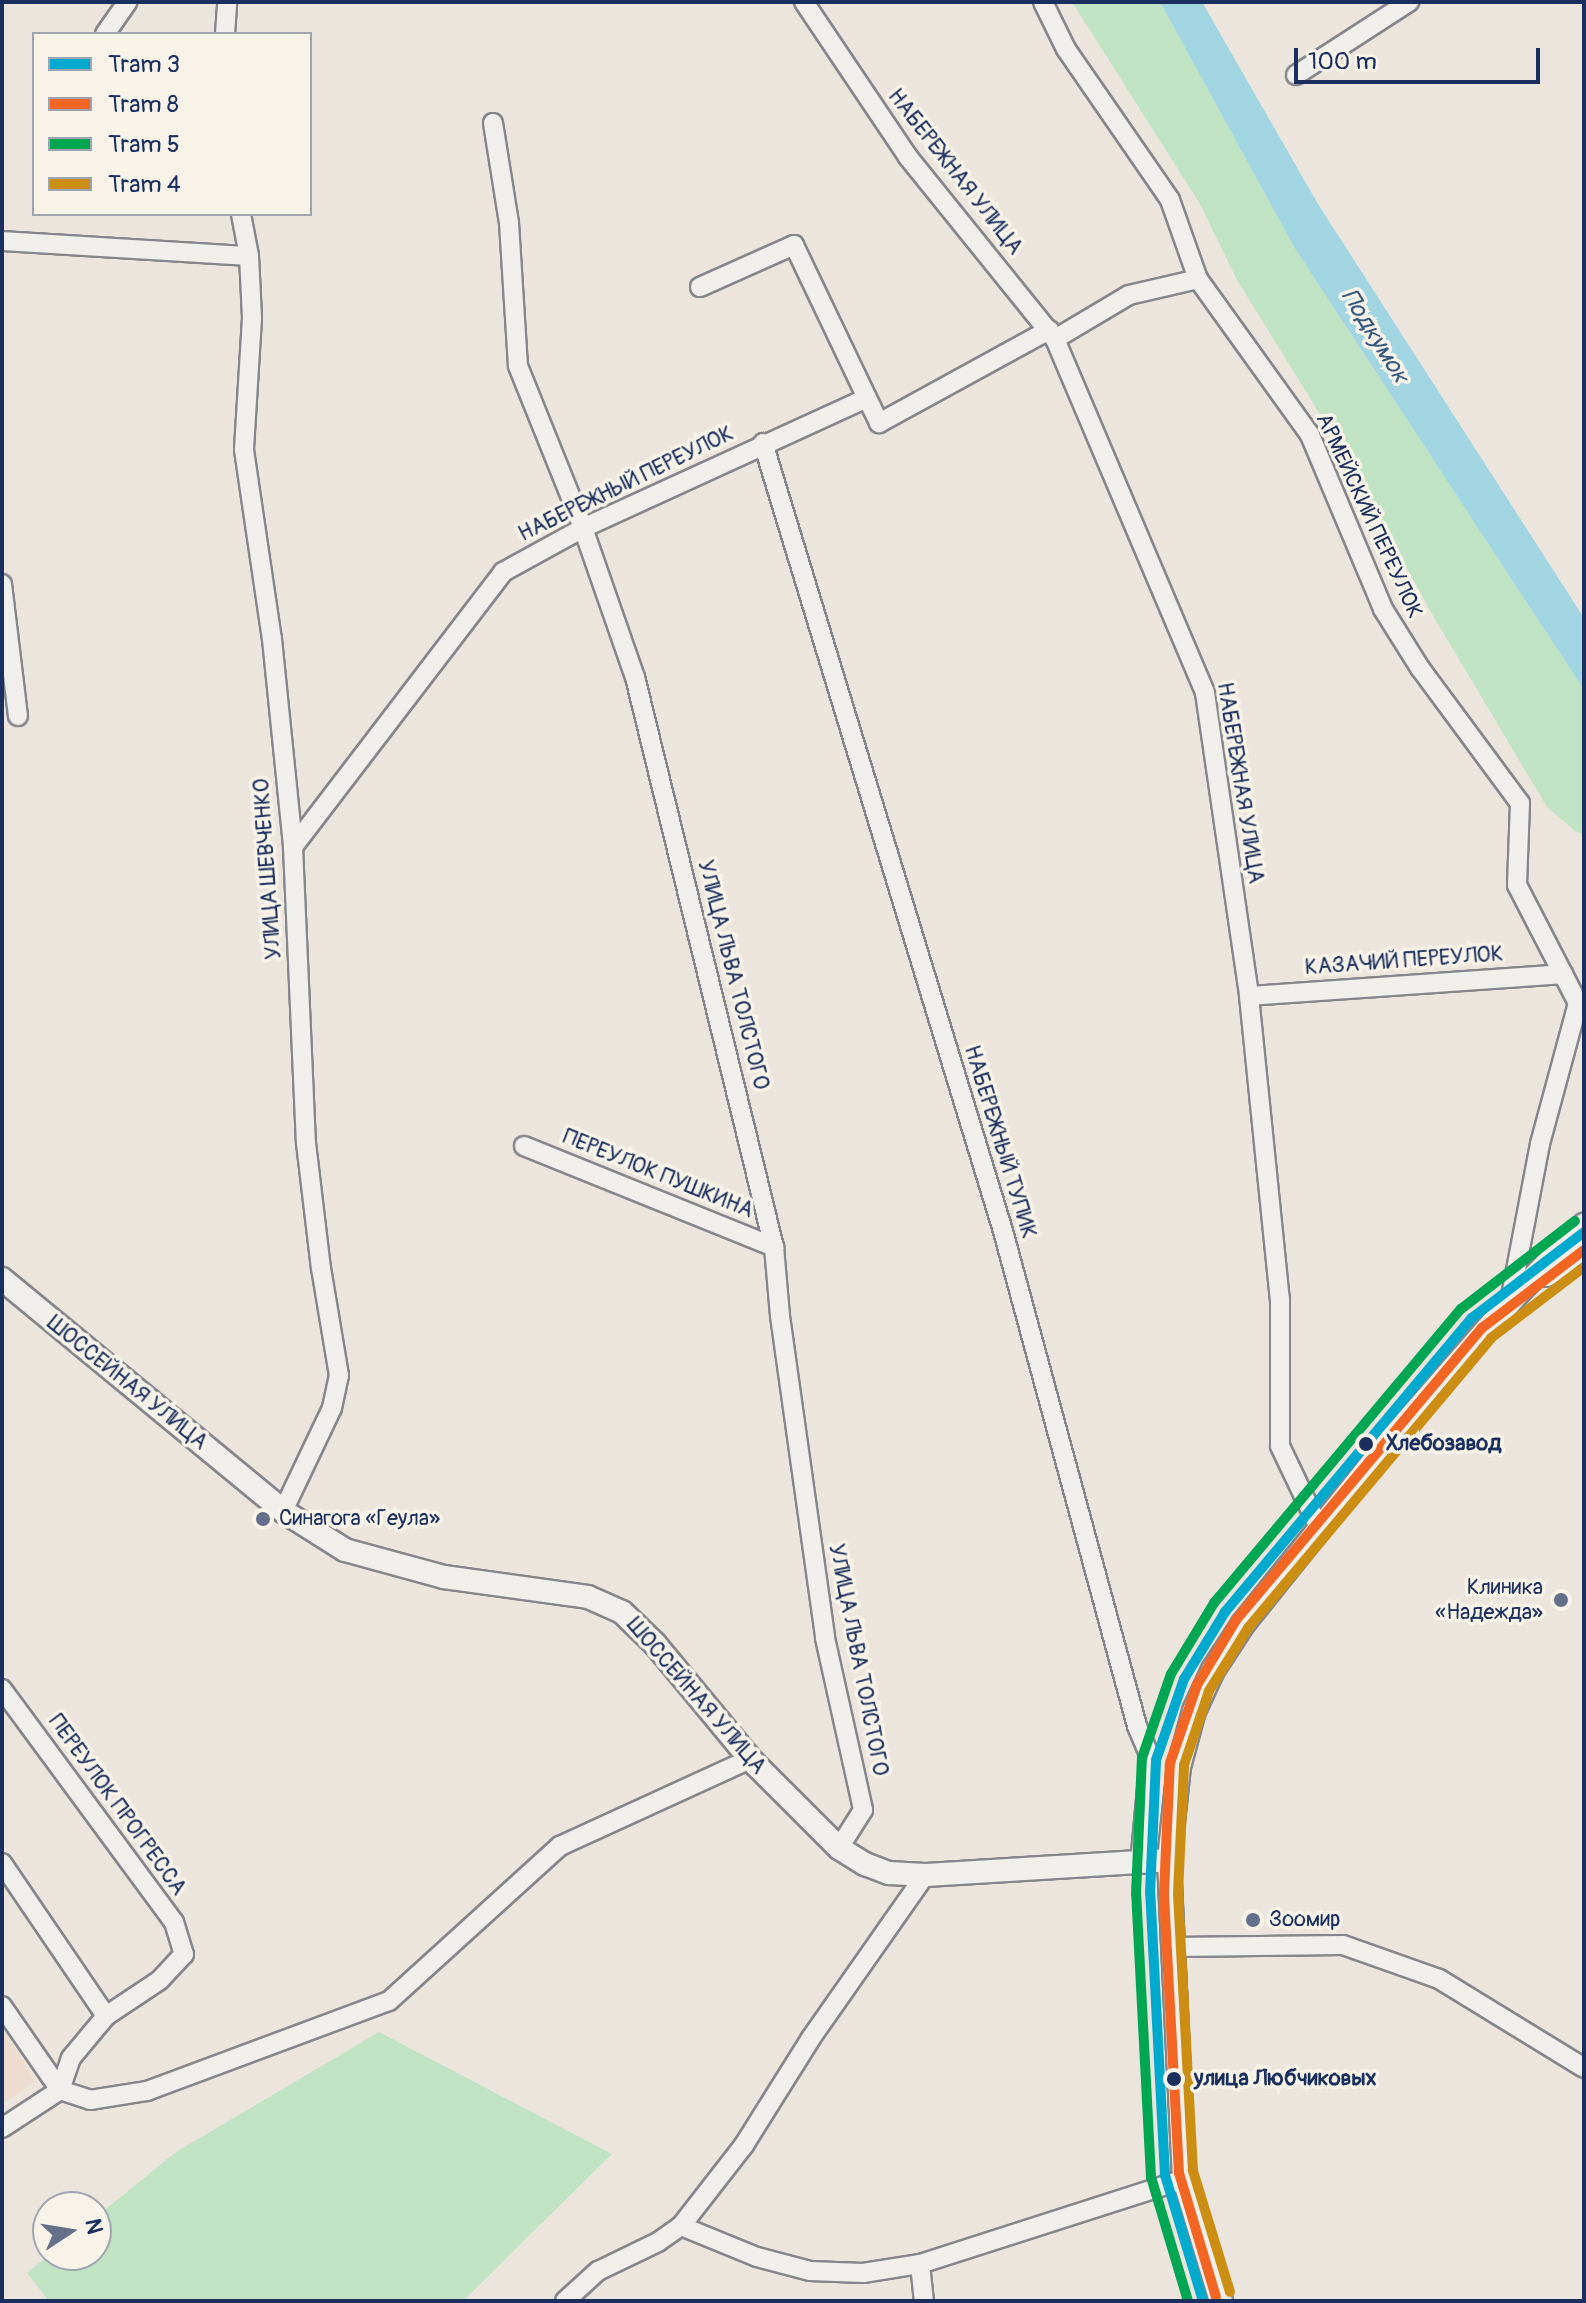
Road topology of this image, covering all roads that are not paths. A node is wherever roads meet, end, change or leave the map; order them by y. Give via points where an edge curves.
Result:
1 (127, 2) edge
2 (227, 2) edge
3 (804, 2) edge
4 (1043, 2) edge
5 (1409, 2) edge
6 (106, 32) edge
7 (225, 32) edge
8 (1296, 75) dead end
9 (493, 123) dead end
10 (241, 216) edge
11 (2, 241) edge
12 (249, 256) junction
13 (1198, 279) junction
14 (700, 287) dead end
15 (1052, 335) junction
16 (867, 398) junction
17 (763, 443) junction
18 (583, 528) junction
19 (2, 584) edge
20 (18, 716) dead end
21 (293, 847) junction
22 (1563, 974) junction
23 (1249, 996) junction
24 (524, 1146) dead end
25 (1584, 1225) edge
26 (774, 1247) junction
27 (1584, 1249) edge
28 (5, 1287) edge
29 (1510, 1301) junction
30 (283, 1511) junction
31 (1320, 1530) junction
32 (2, 1689) edge
33 (750, 1759) junction
34 (839, 1848) junction
35 (1169, 1860) junction
36 (2, 1863) edge
37 (1140, 1863) junction
38 (925, 1875) junction
39 (1175, 1947) junction
40 (2, 2006) edge
41 (106, 2016) junction
42 (1584, 2068) edge
43 (60, 2090) junction
44 (2, 2128) edge
45 (1184, 2179) junction
46 (681, 2226) junction
47 (920, 2264) junction
48 (565, 2301) edge
49 (924, 2301) edge
50 (1221, 2301) edge

1 - 6 street
2 - 7 street
3 - 15 street, НАБЕРЕЖНАЯ УЛИЦА via 908,157
4 - 13 street, АРМЕЙСКИЙ ПЕРЕУЛОК via 1066,49 1170,200
5 - 8 street
9 - 18 street, УЛИЦА ЛЬВА ТОЛСТОГО via 509,223 518,366
10 - 12 street, УЛИЦА ШЕВЧЕНКО
11 - 12 street
12 - 21 street, УЛИЦА ШЕВЧЕНКО via 252,318 244,450 272,639
13 - 15 street via 1129,295
13 - 22 street, АРМЕЙСКИЙ ПЕРЕУЛОК via 1310,435 1383,609 1520,803 1517,885
14 - 16 street via 794,245
15 - 16 street via 879,423
15 - 23 street, НАБЕРЕЖНАЯ УЛИЦА via 1205,693
16 - 17 street, НАБЕРЕЖНЫЙ ПЕРЕУЛОК
17 - 18 street, НАБЕРЕЖНЫЙ ПЕРЕУЛОК
17 - 37 street, НАБЕРЕЖНЫЙ ТУПИК via 1003,1231 1137,1726 1150,1756
18 - 21 street, НАБЕРЕЖНЫЙ ПЕРЕУЛОК via 503,572
18 - 26 street, УЛИЦА ЛЬВА ТОЛСТОГО via 635,677
19 - 20 street
21 - 30 street, УЛИЦА ШЕВЧЕНКО via 306,1143 339,1375 332,1408
22 - 23 street, КАЗАЧИЙ ПЕРЕУЛОК
22 - 29 street, АРМЕЙСКИЙ ПЕРЕУЛОК via 1578,1003 1540,1144
23 - 31 street, НАБЕРЕЖНАЯ УЛИЦА via 1280,1299 1280,1446
24 - 26 street, ПЕРЕУЛОК ПУШКИНА
25 - 29 main road
26 - 34 street, УЛИЦА ЛЬВА ТОЛСТОГО via 825,1638 863,1810
27 - 29 main road
28 - 30 main road, ШОССЕЙНАЯ УЛИЦА
29 - 31 main road
30 - 33 main road, ШОССЕЙНАЯ УЛИЦА via 345,1550 388,1564 588,1597 622,1612
31 - 35 main road via 1243,1624 1194,1711 1179,1767
32 - 41 street, ПЕРЕУЛОК ПРОГРЕССА via 174,1922 184,1954 160,1980
33 - 34 main road, ШОССЕЙНАЯ УЛИЦА
33 - 43 street via 560,1846 389,2001 147,2091 90,2100
34 - 38 main road, ШОССЕЙНАЯ УЛИЦА via 889,1873
35 - 37 main road, ШОССЕЙНАЯ УЛИЦА
35 - 39 main road
36 - 41 street
37 - 38 main road, ШОССЕЙНАЯ УЛИЦА
38 - 46 street via 744,2145
39 - 42 street via 1343,1945 1439,1979
39 - 45 main road
40 - 43 street
41 - 43 street via 71,2058
43 - 44 street
45 - 47 street
45 - 50 main road
46 - 47 street via 757,2257 810,2271 863,2273
46 - 48 street via 598,2271
47 - 49 street

